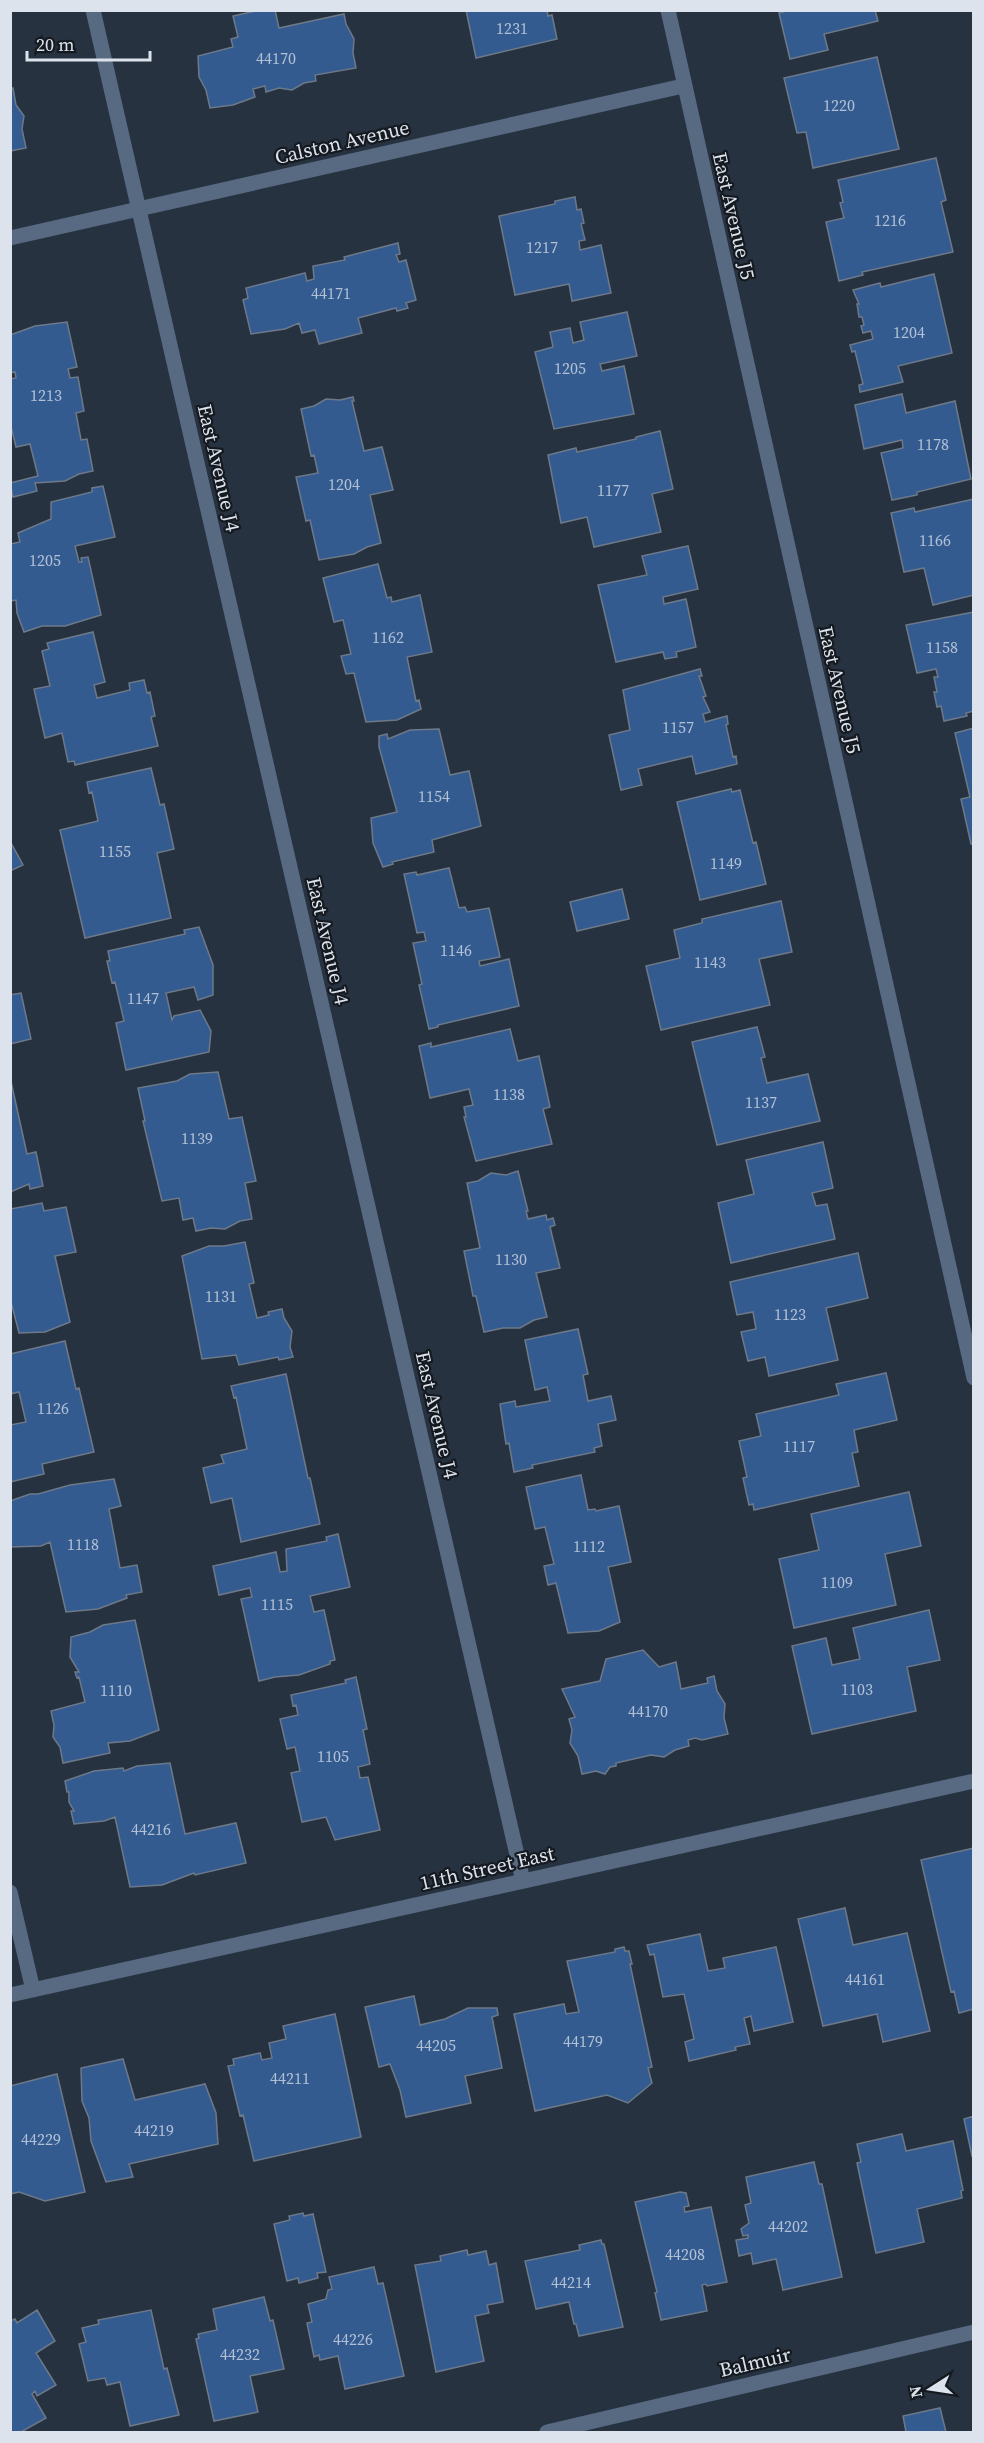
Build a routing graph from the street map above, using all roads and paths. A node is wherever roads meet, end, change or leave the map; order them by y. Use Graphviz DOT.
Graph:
graph roads {
  1 [pos="93,10"];
  2 [pos="668,10"];
  3 [pos="683,86"];
  4 [pos="138,210"];
  5 [pos="10,238"];
  6 [pos="974,1378"];
  7 [pos="974,1781"];
  8 [pos="523,1881"];
  9 [pos="10,1892"];
  10 [pos="33,1990"];
  11 [pos="10,1995"];
  12 [pos="974,2332"];
  13 [pos="547,2433"];
  1 -- 4 [label="street, East Avenue J4"];
  2 -- 3 [label="street, East Avenue J5"];
  3 -- 4 [label="street, Calston Avenue"];
  3 -- 6 [label="street, East Avenue J5"];
  4 -- 5 [label="street, Calston Avenue"];
  4 -- 8 [label="street, East Avenue J4"];
  7 -- 8 [label="street, 11th Street East"];
  8 -- 10 [label="street, 11th Street East"];
  9 -- 10 [label="street"];
  10 -- 11 [label="street, 11th Street East"];
  12 -- 13 [label="street, Balmuir"];
}
